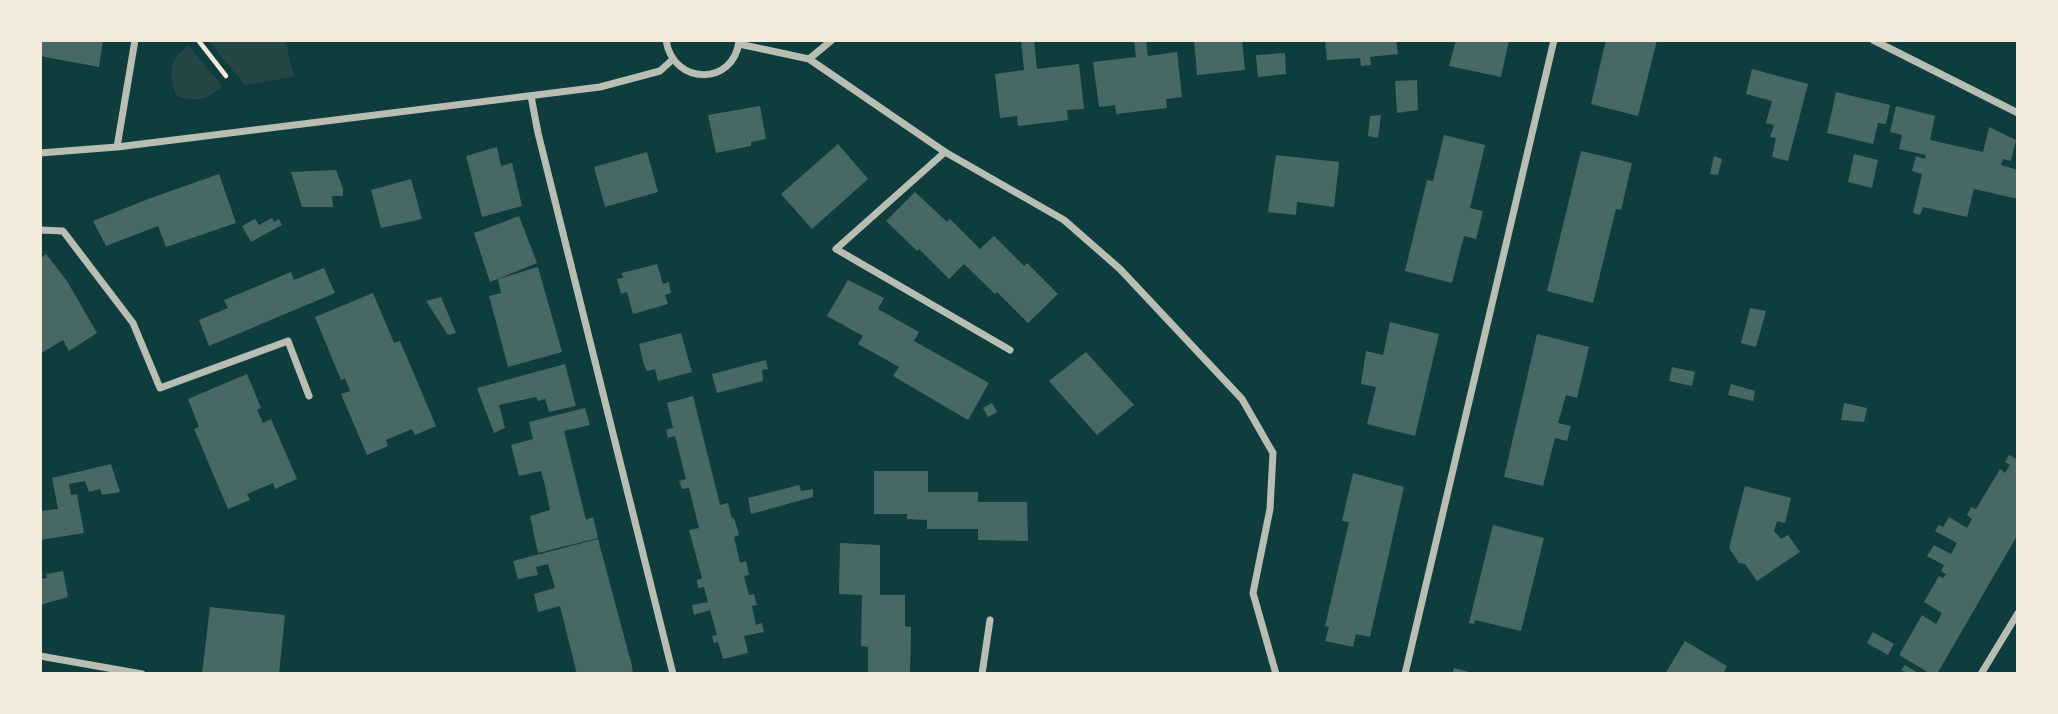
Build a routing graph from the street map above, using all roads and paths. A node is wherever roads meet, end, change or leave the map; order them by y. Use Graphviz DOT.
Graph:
graph roads {
  1 [pos="135,40"];
  2 [pos="198,40"];
  3 [pos="666,40"];
  4 [pos="832,40"];
  5 [pos="1554,40"];
  6 [pos="1873,40"];
  7 [pos="739,42"];
  8 [pos="809,59"];
  9 [pos="673,60"];
  10 [pos="226,76"];
  11 [pos="531,96"];
  12 [pos="2018,113"];
  13 [pos="117,147"];
  14 [pos="945,152"];
  15 [pos="40,153"];
  16 [pos="40,230"];
  17 [pos="1010,349"];
  18 [pos="309,396"];
  19 [pos="2018,613"];
  20 [pos="989,620"];
  21 [pos="40,656"];
  22 [pos="142,674"];
  23 [pos="673,674"];
  24 [pos="982,674"];
  25 [pos="1276,674"];
  26 [pos="1405,674"];
  27 [pos="1981,674"];
  1 -- 13 [label="street"];
  2 -- 10 [label="path"];
  3 -- 9 [label="street"];
  4 -- 8 [label="street"];
  5 -- 26 [label="street"];
  6 -- 12 [label="street"];
  7 -- 8 [label="street"];
  7 -- 9 [label="street"];
  8 -- 14 [label="street"];
  9 -- 11 [label="street"];
  11 -- 13 [label="street"];
  11 -- 23 [label="street"];
  13 -- 15 [label="street"];
  14 -- 17 [label="street"];
  14 -- 25 [label="street"];
  16 -- 18 [label="street"];
  19 -- 27 [label="street"];
  20 -- 24 [label="street"];
  21 -- 22 [label="street"];
}
